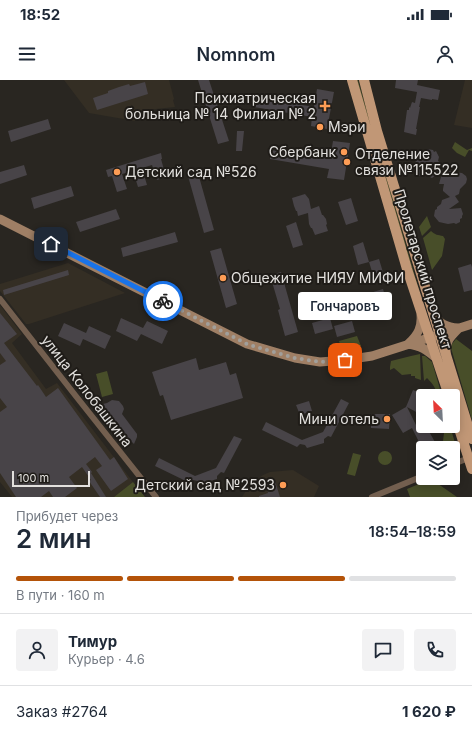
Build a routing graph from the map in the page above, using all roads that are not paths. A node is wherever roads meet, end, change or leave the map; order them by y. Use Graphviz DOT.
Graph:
graph roads {
  1 [pos="352,80"];
  2 [pos="364,80"];
  3 [pos="0,219"];
  4 [pos="0,299"];
  5 [pos="432,310"];
  6 [pos="421,313"];
  7 [pos="472,324"];
  8 [pos="459,328"];
  9 [pos="439,334"];
  10 [pos="429,337"];
  11 [pos="408,344"];
  12 [pos="441,356"];
  13 [pos="447,389"];
  14 [pos="460,431"];
  15 [pos="472,439"];
  16 [pos="469,458"];
  17 [pos="460,461"];
  18 [pos="472,469"];
  19 [pos="416,479"];
  20 [pos="156,497"];
  21 [pos="372,497"];
  1 -- 6 [label="main road, Пролетарский проспект"];
  2 -- 5 [label="main road, Пролетарский проспект"];
  3 -- 11 [label="main road"];
  4 -- 20 [label="street, улица Колобашкина"];
  5 -- 8 [label="main road"];
  5 -- 9 [label="main road, Пролетарский проспект"];
  6 -- 10 [label="main road, Пролетарский проспект"];
  6 -- 11 [label="main road"];
  7 -- 8 [label="main road"];
  8 -- 9 [label="main road"];
  8 -- 12 [label="main road"];
  9 -- 10 [label="main road"];
  9 -- 12 [label="main road, Пролетарский проспект"];
  10 -- 11 [label="main road"];
  10 -- 12 [label="main road, Пролетарский проспект"];
  11 -- 12 [label="main road"];
  12 -- 13 [label="main road, Пролетарский проспект"];
  12 -- 15 [label="main road, Пролетарский проспект"];
  14 -- 16 [label="main road"];
  16 -- 17 [label="street"];
  16 -- 18 [label="main road"];
  19 -- 21 [label="street"];
}
